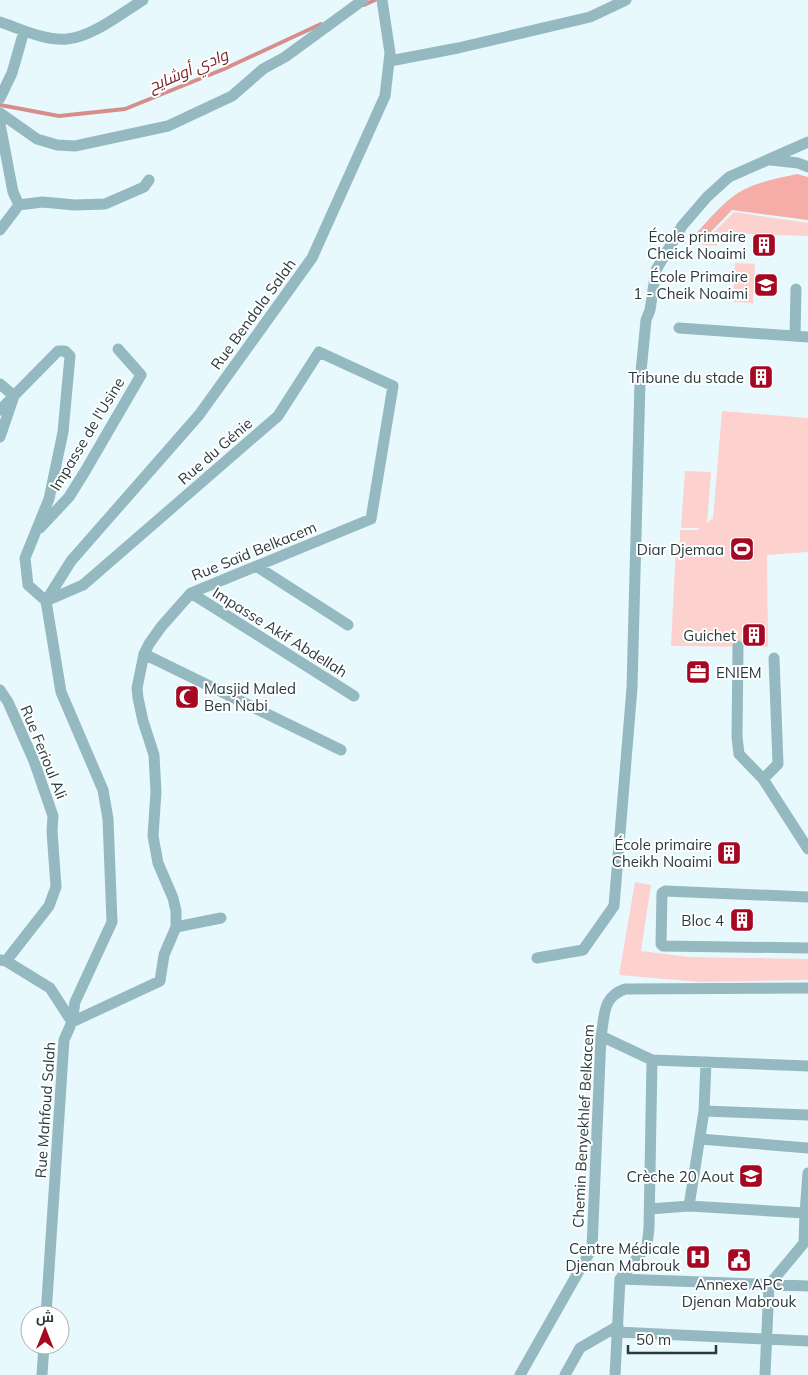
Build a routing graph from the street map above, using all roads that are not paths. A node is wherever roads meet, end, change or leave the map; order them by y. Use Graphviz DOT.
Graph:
graph roads {
  1 [pos="143,0"];
  2 [pos="363,0"];
  3 [pos="382,0"];
  4 [pos="626,0"];
  5 [pos="0,22"];
  6 [pos="24,31"];
  7 [pos="390,60"];
  8 [pos="4,82"];
  9 [pos="0,98"];
  10 [pos="0,113"];
  11 [pos="0,124"];
  12 [pos="808,142"];
  13 [pos="769,160"];
  14 [pos="808,167"];
  15 [pos="149,180"];
  16 [pos="19,205"];
  17 [pos="0,230"];
  18 [pos="796,289"];
  19 [pos="680,328"];
  20 [pos="795,336"];
  21 [pos="808,337"];
  22 [pos="118,349"];
  23 [pos="0,384"];
  24 [pos="393,386"];
  25 [pos="14,396"];
  26 [pos="0,410"];
  27 [pos="0,437"];
  28 [pos="34,534"];
  29 [pos="256,566"];
  30 [pos="191,593"];
  31 [pos="46,601"];
  32 [pos="348,625"];
  33 [pos="738,646"];
  34 [pos="144,654"];
  35 [pos="774,658"];
  36 [pos="0,690"];
  37 [pos="354,696"];
  38 [pos="341,750"];
  39 [pos="763,780"];
  40 [pos="808,849"];
  41 [pos="808,897"];
  42 [pos="221,918"];
  43 [pos="176,927"];
  44 [pos="808,948"];
  45 [pos="538,958"];
  46 [pos="3,960"];
  47 [pos="808,988"];
  48 [pos="72,1022"];
  49 [pos="601,1036"];
  50 [pos="652,1060"];
  51 [pos="706,1062"];
  52 [pos="808,1066"];
  53 [pos="704,1110"];
  54 [pos="808,1115"];
  55 [pos="700,1139"];
  56 [pos="808,1148"];
  57 [pos="808,1173"];
  58 [pos="689,1206"];
  59 [pos="650,1209"];
  60 [pos="805,1213"];
  61 [pos="620,1279"];
  62 [pos="769,1285"];
  63 [pos="808,1286"];
  64 [pos="47,1305"];
  65 [pos="617,1329"];
  66 [pos="768,1339"];
  67 [pos="808,1341"];
  68 [pos="43,1355"];
  69 [pos="42,1375"];
  70 [pos="520,1375"];
  71 [pos="564,1375"];
  72 [pos="615,1375"];
  73 [pos="765,1375"];
  1 -- 6 [label="street"];
  2 -- 10 [label="street"];
  3 -- 7 [label="street, Rue Bendala Salah"];
  4 -- 7 [label="street"];
  5 -- 6 [label="street"];
  6 -- 8 [label="street"];
  7 -- 31 [label="street, Rue Bendala Salah"];
  8 -- 9 [label="street"];
  11 -- 16 [label="street"];
  12 -- 13 [label="street"];
  13 -- 14 [label="street"];
  13 -- 45 [label="street"];
  15 -- 16 [label="street"];
  16 -- 17 [label="street"];
  18 -- 20 [label="street"];
  19 -- 20 [label="street"];
  20 -- 21 [label="street"];
  22 -- 28 [label="street, Impasse de l'Usine"];
  23 -- 25 [label="street"];
  24 -- 29 [label="street, Rue Saïd Belkacem"];
  24 -- 31 [label="street, Rue du Génie"];
  25 -- 26 [label="street"];
  25 -- 27 [label="street"];
  25 -- 28 [label="street"];
  28 -- 31 [label="street"];
  29 -- 30 [label="street, Rue Saïd Belkacem"];
  29 -- 32 [label="street"];
  30 -- 34 [label="street, Rue Saïd Belkacem"];
  30 -- 37 [label="street, Impasse Akif Abdellah"];
  31 -- 48 [label="street, Rue Mahfoud Salah"];
  33 -- 39 [label="street"];
  34 -- 38 [label="street"];
  34 -- 43 [label="street, Rue Saïd Belkacem"];
  35 -- 39 [label="street"];
  36 -- 46 [label="street, Rue Ferioul Ali"];
  39 -- 40 [label="street"];
  41 -- 44 [label="street"];
  42 -- 43 [label="street"];
  43 -- 48 [label="street, Rue Saïd Belkacem"];
  46 -- 48 [label="street"];
  47 -- 49 [label="street, Chemin Benyekhlef Belkacem"];
  48 -- 64 [label="street, Rue Mahfoud Salah"];
  49 -- 50 [label="street"];
  49 -- 70 [label="street, Chemin Benyekhlef Belkacem"];
  50 -- 51 [label="street"];
  50 -- 59 [label="street"];
  51 -- 52 [label="street"];
  51 -- 53 [label="street"];
  53 -- 54 [label="street"];
  53 -- 55 [label="street"];
  55 -- 56 [label="street"];
  55 -- 58 [label="street"];
  57 -- 60 [label="street"];
  58 -- 59 [label="street"];
  58 -- 60 [label="street"];
  59 -- 61 [label="street"];
  60 -- 62 [label="street"];
  61 -- 62 [label="street"];
  61 -- 65 [label="street"];
  62 -- 63 [label="street"];
  62 -- 66 [label="street"];
  65 -- 66 [label="street"];
  65 -- 71 [label="street"];
  65 -- 72 [label="street"];
  66 -- 67 [label="street"];
  66 -- 73 [label="street"];
  68 -- 69 [label="street"];
}
